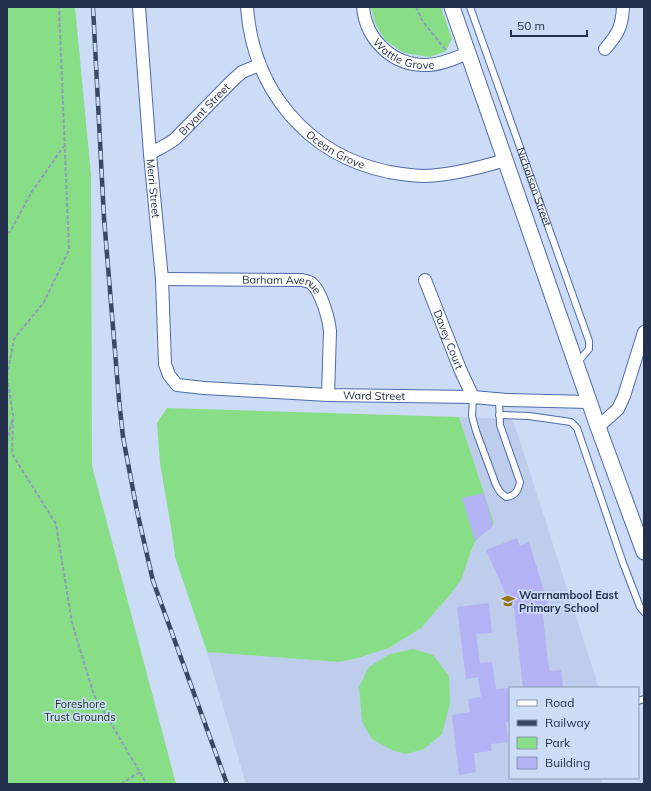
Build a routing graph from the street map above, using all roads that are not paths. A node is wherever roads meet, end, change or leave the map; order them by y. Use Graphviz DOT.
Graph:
graph roads {
  1 [pos="139,7"];
  2 [pos="247,7"];
  3 [pos="363,7"];
  4 [pos="452,7"];
  5 [pos="470,7"];
  6 [pos="623,7"];
  7 [pos="605,49"];
  8 [pos="468,53"];
  9 [pos="259,65"];
  10 [pos="150,154"];
  11 [pos="505,160"];
  12 [pos="162,279"];
  13 [pos="426,280"];
  14 [pos="644,332"];
  15 [pos="576,364"];
  16 [pos="167,370"];
  17 [pos="328,395"];
  18 [pos="473,397"];
  19 [pos="499,399"];
  20 [pos="589,402"];
  21 [pos="499,415"];
  22 [pos="598,427"];
  23 [pos="644,552"];
  24 [pos="644,612"];
  1 -- 10 [label="street, Merri Street"];
  2 -- 9 [label="street, Ocean Grove"];
  3 -- 8 [label="street, Wattle Grove"];
  4 -- 8 [label="street, Nicholson Street"];
  5 -- 15 [label="lane, Nicholson Street"];
  6 -- 7 [label="street"];
  8 -- 11 [label="street, Nicholson Street"];
  9 -- 10 [label="street, Bryant Street"];
  9 -- 11 [label="street, Ocean Grove"];
  10 -- 12 [label="street, Merri Street"];
  11 -- 15 [label="street, Nicholson Street"];
  12 -- 16 [label="street, Merri Street"];
  12 -- 17 [label="street, Barham Avenue"];
  13 -- 18 [label="street, Davey Court"];
  14 -- 22 [label="street"];
  15 -- 20 [label="street, Nicholson Street"];
  16 -- 17 [label="street, Ward Street"];
  17 -- 18 [label="street, Ward Street"];
  18 -- 19 [label="street, Ward Street"];
  18 -- 21 [label="lane"];
  19 -- 20 [label="street, Ward Street"];
  19 -- 21 [label="lane"];
  20 -- 22 [label="street, Nicholson Street"];
  21 -- 24 [label="lane"];
  22 -- 23 [label="street, Nicholson Street"];
}
